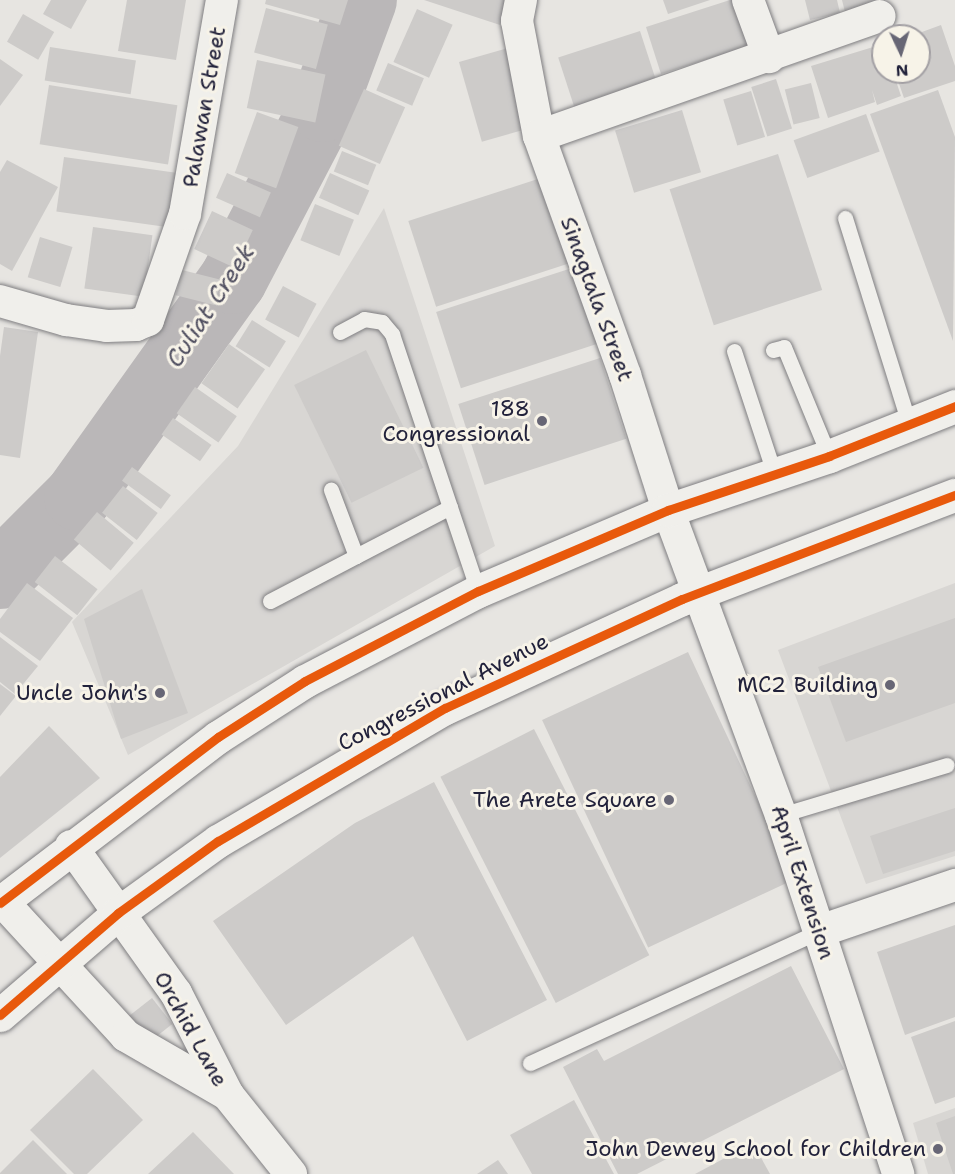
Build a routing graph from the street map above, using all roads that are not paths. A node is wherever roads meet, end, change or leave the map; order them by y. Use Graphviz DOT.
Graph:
graph roads {
  1 [pos="222,0"];
  2 [pos="521,0"];
  3 [pos="748,0"];
  4 [pos="880,16"];
  5 [pos="769,57"];
  6 [pos="539,136"];
  7 [pos="844,218"];
  8 [pos="0,301"];
  9 [pos="340,332"];
  10 [pos="774,350"];
  11 [pos="734,351"];
  12 [pos="955,406"];
  13 [pos="909,423"];
  14 [pos="829,456"];
  15 [pos="774,473"];
  16 [pos="331,490"];
  17 [pos="955,495"];
  18 [pos="450,507"];
  19 [pos="668,510"];
  20 [pos="356,556"];
  21 [pos="478,591"];
  22 [pos="700,592"];
  23 [pos="270,601"];
  24 [pos="947,765"];
  25 [pos="781,815"];
  26 [pos="71,846"];
  27 [pos="955,885"];
  28 [pos="1,902"];
  29 [pos="118,913"];
  30 [pos="819,931"];
  31 [pos="58,961"];
  32 [pos="0,1015"];
  33 [pos="530,1063"];
  34 [pos="228,1095"];
  35 [pos="291,1174"];
  36 [pos="898,1174"];
  1 -- 8 [label="street, Palawan Street"];
  2 -- 6 [label="street, Sinagtala Street"];
  3 -- 5 [label="street"];
  4 -- 5 [label="street"];
  5 -- 6 [label="street"];
  6 -- 19 [label="street, Sinagtala Street"];
  7 -- 13 [label="lane"];
  9 -- 18 [label="lane"];
  10 -- 14 [label="lane"];
  11 -- 15 [label="lane"];
  12 -- 13 [label="main road"];
  13 -- 14 [label="main road"];
  14 -- 15 [label="main road"];
  15 -- 19 [label="main road"];
  16 -- 20 [label="lane"];
  17 -- 22 [label="main road, Congressional Avenue"];
  18 -- 20 [label="lane"];
  18 -- 21 [label="lane"];
  19 -- 21 [label="main road"];
  19 -- 22 [label="street, Sinagtala Street"];
  20 -- 23 [label="lane"];
  21 -- 26 [label="main road"];
  22 -- 25 [label="street, April Extension"];
  22 -- 29 [label="main road, Congressional Avenue"];
  24 -- 25 [label="lane"];
  25 -- 30 [label="street, April Extension"];
  26 -- 28 [label="main road"];
  26 -- 29 [label="street, Orchid Lane"];
  27 -- 30 [label="street"];
  28 -- 31 [label="street, Orchid Lane"];
  29 -- 31 [label="main road, Congressional Avenue"];
  29 -- 34 [label="street, Orchid Lane"];
  30 -- 33 [label="lane"];
  30 -- 36 [label="street, April Extension"];
  31 -- 32 [label="main road, Congressional Avenue"];
  31 -- 34 [label="street, Orchid Lane"];
  34 -- 35 [label="street, Orchid Lane"];
}
